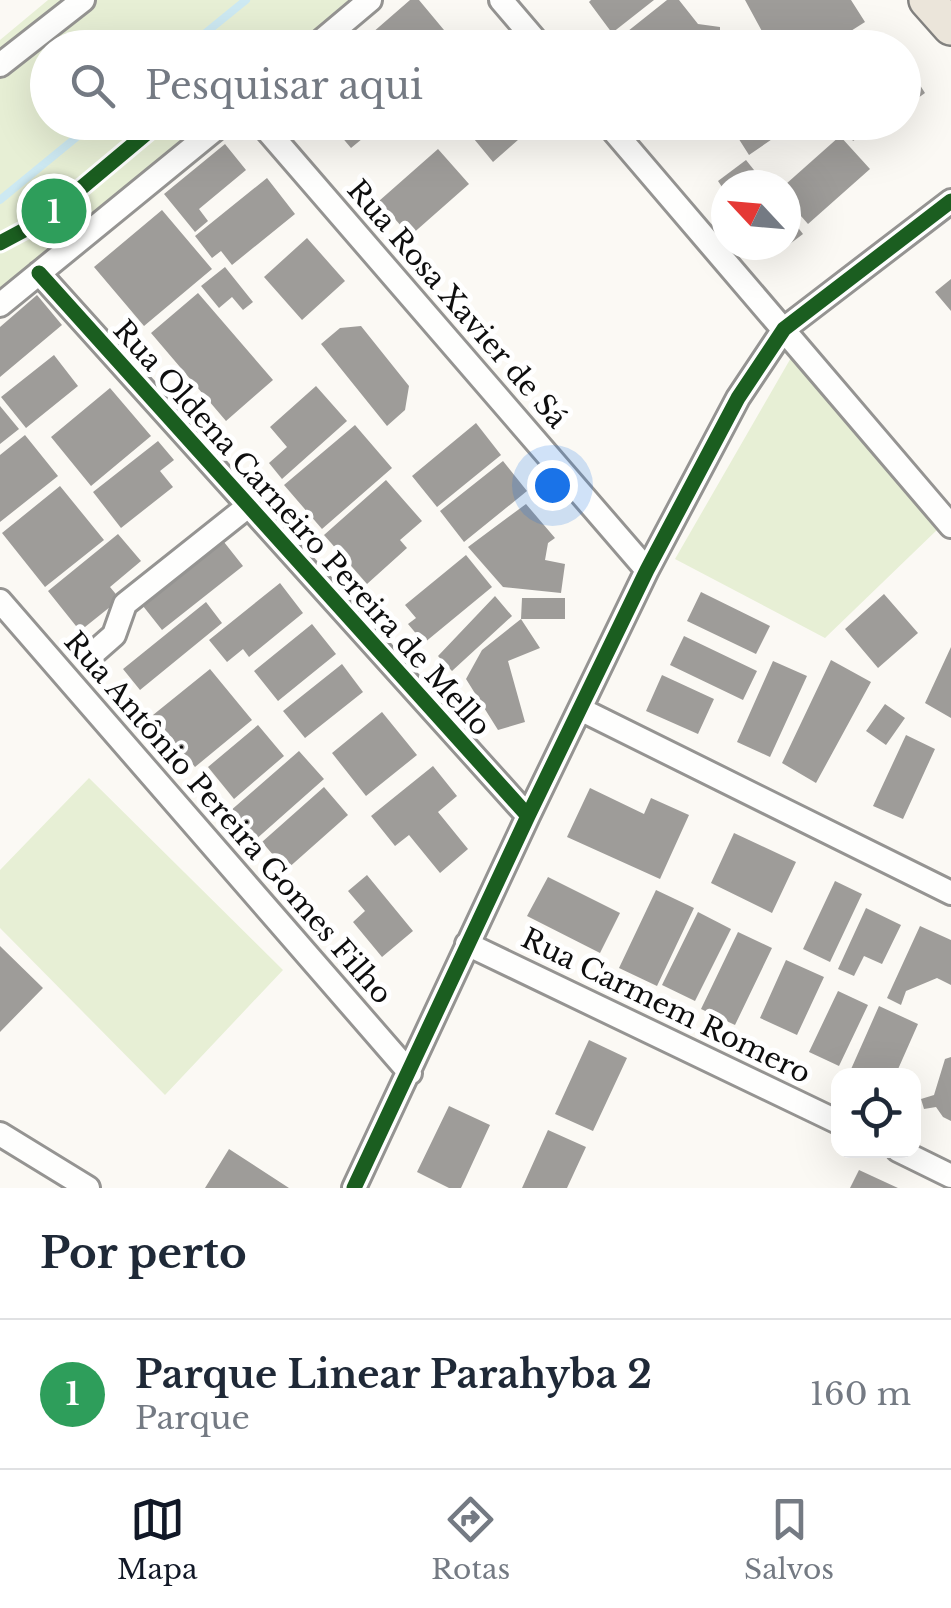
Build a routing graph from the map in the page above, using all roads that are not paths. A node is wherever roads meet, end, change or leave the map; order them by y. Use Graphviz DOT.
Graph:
graph roads {
  1 [pos="83,0"];
  2 [pos="370,0"];
  3 [pos="501,0"];
  4 [pos="927,0"];
  5 [pos="951,27"];
  6 [pos="45,30"];
  7 [pos="335,30"];
  8 [pos="527,30"];
  9 [pos="30,42"];
  10 [pos="0,65"];
  11 [pos="202,140"];
  12 [pos="276,140"];
  13 [pos="621,140"];
  14 [pos="951,201"];
  15 [pos="39,273"];
  16 [pos="0,305"];
  17 [pos="784,329"];
  18 [pos="247,507"];
  19 [pos="951,526"];
  20 [pos="647,570"];
  21 [pos="0,602"];
  22 [pos="89,657"];
  23 [pos="580,709"];
  24 [pos="528,816"];
  25 [pos="951,892"];
  26 [pos="467,944"];
  27 [pos="410,1073"];
  28 [pos="831,1119"];
  29 [pos="0,1134"];
  30 [pos="914,1158"];
  31 [pos="951,1176"];
  32 [pos="362,1185"];
  33 [pos="88,1188"];
  1 -- 6 [label="street"];
  2 -- 7 [label="street"];
  3 -- 8 [label="street"];
  4 -- 5 [label="main road"];
  9 -- 10 [label="street"];
  11 -- 15 [label="street"];
  12 -- 20 [label="street, Rua Rosa Xavier de Sá"];
  13 -- 17 [label="street"];
  14 -- 17 [label="street"];
  15 -- 16 [label="street"];
  15 -- 18 [label="street, Rua Oldena Carneiro Pereira de Mello"];
  17 -- 19 [label="street"];
  17 -- 20 [label="street"];
  18 -- 22 [label="street"];
  18 -- 24 [label="street, Rua Oldena Carneiro Pereira de Mello"];
  20 -- 23 [label="street"];
  21 -- 27 [label="street, Rua Antônio Pereira Gomes Filho"];
  23 -- 24 [label="street"];
  23 -- 25 [label="street"];
  24 -- 26 [label="street"];
  26 -- 27 [label="street"];
  26 -- 28 [label="street, Rua Carmem Romero"];
  27 -- 32 [label="street"];
  29 -- 33 [label="street"];
  30 -- 31 [label="street"];
}
